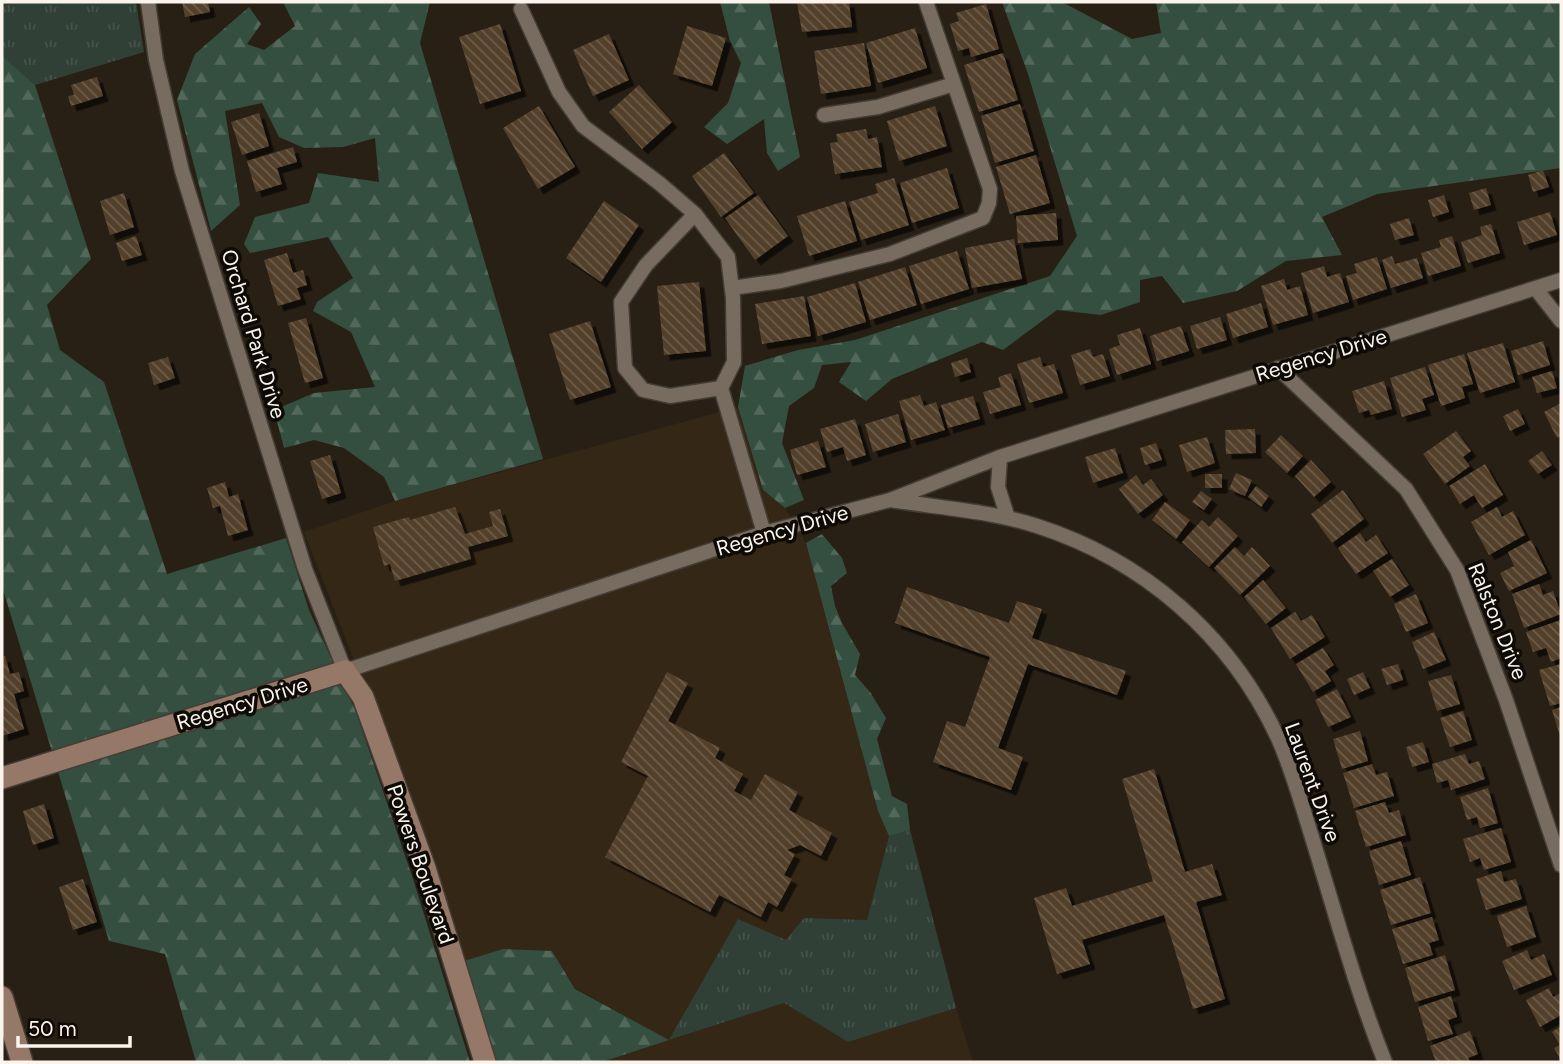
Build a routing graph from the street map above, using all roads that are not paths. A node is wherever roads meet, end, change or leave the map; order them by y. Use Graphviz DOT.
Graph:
graph roads {
  1 [pos="148,2"];
  2 [pos="926,2"];
  3 [pos="521,9"];
  4 [pos="954,84"];
  5 [pos="824,115"];
  6 [pos="695,214"];
  7 [pos="1561,280"];
  8 [pos="732,288"];
  9 [pos="1536,289"];
  10 [pos="1561,321"];
  11 [pos="1278,368"];
  12 [pos="721,388"];
  13 [pos="1000,457"];
  14 [pos="890,500"];
  15 [pos="1008,518"];
  16 [pos="764,533"];
  17 [pos="345,671"];
  18 [pos="2,778"];
  19 [pos="1561,865"];
  20 [pos="2,997"];
  21 [pos="22,1062"];
  22 [pos="485,1062"];
  23 [pos="1385,1062"];
  1 -- 17 [label="street, Orchard Park Drive"];
  2 -- 4 [label="street"];
  3 -- 6 [label="street"];
  4 -- 5 [label="street"];
  4 -- 8 [label="street"];
  6 -- 8 [label="street"];
  6 -- 12 [label="street"];
  7 -- 9 [label="street, Regency Drive"];
  8 -- 12 [label="street"];
  9 -- 10 [label="street"];
  9 -- 11 [label="street, Regency Drive"];
  11 -- 13 [label="street, Regency Drive"];
  11 -- 19 [label="street, Ralston Drive"];
  12 -- 16 [label="street"];
  13 -- 14 [label="street, Regency Drive"];
  13 -- 15 [label="street"];
  14 -- 15 [label="street, Laurent Drive"];
  14 -- 16 [label="street, Regency Drive"];
  15 -- 23 [label="street, Laurent Drive"];
  16 -- 17 [label="street, Regency Drive"];
  17 -- 18 [label="street, Regency Drive"];
  17 -- 22 [label="street, Powers Boulevard"];
  20 -- 21 [label="street"];
}
